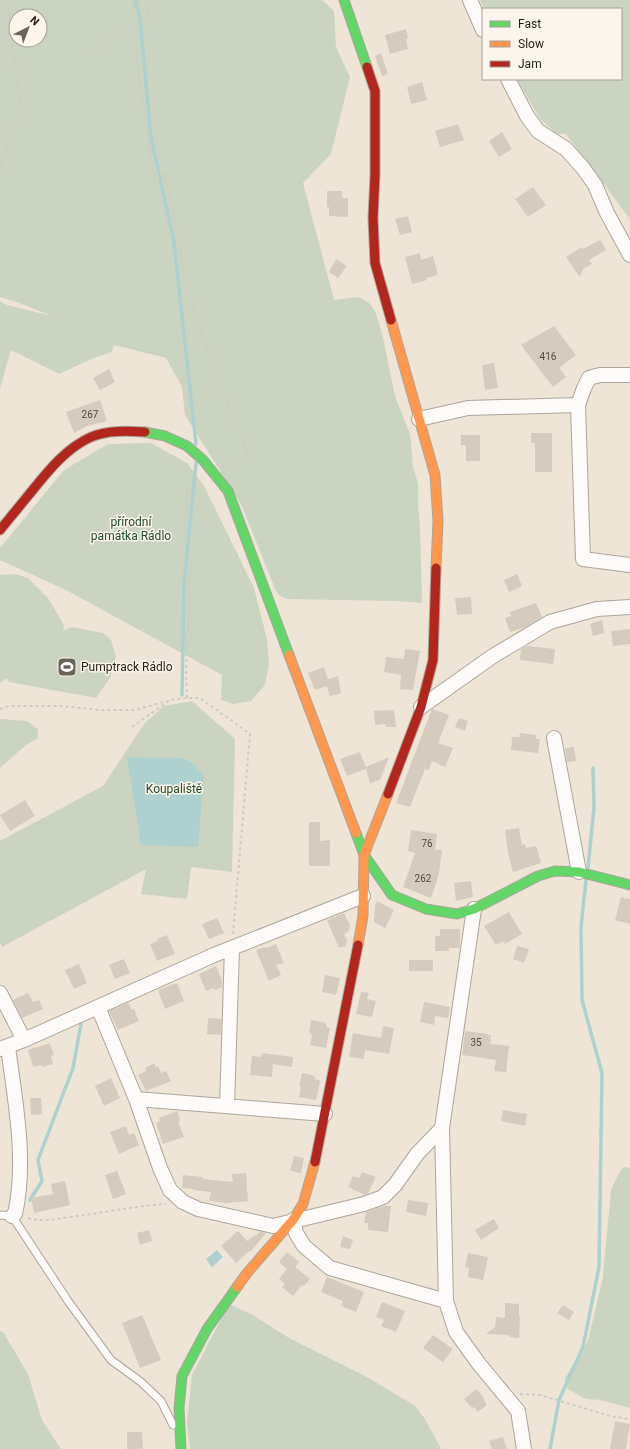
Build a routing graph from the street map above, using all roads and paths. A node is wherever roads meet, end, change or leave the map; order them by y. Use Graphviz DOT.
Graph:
graph roads {
  1 [pos="10,0"];
  2 [pos="146,0"];
  3 [pos="344,0"];
  4 [pos="470,0"];
  5 [pos="132,25"];
  6 [pos="482,28"];
  7 [pos="95,51"];
  8 [pos="509,80"];
  9 [pos="0,169"];
  10 [pos="630,255"];
  11 [pos="630,375"];
  12 [pos="578,405"];
  13 [pos="419,419"];
  14 [pos="214,474"];
  15 [pos="0,530"];
  16 [pos="630,566"];
  17 [pos="630,607"];
  18 [pos="186,698"];
  19 [pos="170,700"];
  20 [pos="421,707"];
  21 [pos="0,708"];
  22 [pos="132,727"];
  23 [pos="554,738"];
  24 [pos="364,856"];
  25 [pos="578,872"];
  26 [pos="630,885"];
  27 [pos="363,896"];
  28 [pos="474,909"];
  29 [pos="232,948"];
  30 [pos="0,993"];
  31 [pos="98,1007"];
  32 [pos="24,1040"];
  33 [pos="4,1048"];
  34 [pos="136,1099"];
  35 [pos="227,1106"];
  36 [pos="325,1114"];
  37 [pos="442,1128"];
  38 [pos="183,1202"];
  39 [pos="9,1215"];
  40 [pos="293,1220"];
  41 [pos="446,1300"];
  42 [pos="503,1393"];
  43 [pos="630,1419"];
  44 [pos="180,1437"];
  45 [pos="181,1449"];
  46 [pos="524,1449"];
  1 -- 9 [label="path"];
  2 -- 5 [label="path"];
  3 -- 13 [label="street"];
  4 -- 6 [label="street"];
  5 -- 7 [label="path"];
  5 -- 14 [label="path"];
  8 -- 10 [label="street"];
  11 -- 12 [label="street"];
  12 -- 13 [label="street"];
  12 -- 16 [label="street"];
  13 -- 20 [label="street"];
  14 -- 15 [label="street"];
  14 -- 18 [label="path"];
  14 -- 24 [label="street"];
  17 -- 20 [label="street"];
  18 -- 19 [label="path"];
  18 -- 29 [label="path"];
  19 -- 21 [label="path"];
  19 -- 22 [label="path"];
  20 -- 24 [label="street"];
  23 -- 25 [label="street"];
  24 -- 27 [label="street"];
  24 -- 28 [label="street"];
  25 -- 26 [label="street"];
  25 -- 28 [label="street"];
  27 -- 29 [label="street"];
  27 -- 36 [label="street"];
  28 -- 37 [label="street"];
  29 -- 31 [label="street"];
  29 -- 35 [label="street"];
  30 -- 32 [label="street"];
  31 -- 32 [label="street"];
  31 -- 34 [label="street"];
  32 -- 33 [label="street"];
  33 -- 39 [label="street"];
  34 -- 35 [label="street"];
  34 -- 38 [label="street"];
  35 -- 36 [label="street"];
  36 -- 40 [label="street"];
  37 -- 40 [label="street"];
  37 -- 41 [label="street"];
  38 -- 39 [label="path"];
  38 -- 40 [label="street"];
  39 -- 44 [label="lane"];
  40 -- 41 [label="street"];
  40 -- 44 [label="street"];
  41 -- 42 [label="street"];
  42 -- 43 [label="path"];
  42 -- 46 [label="street"];
  44 -- 45 [label="street"];
}
